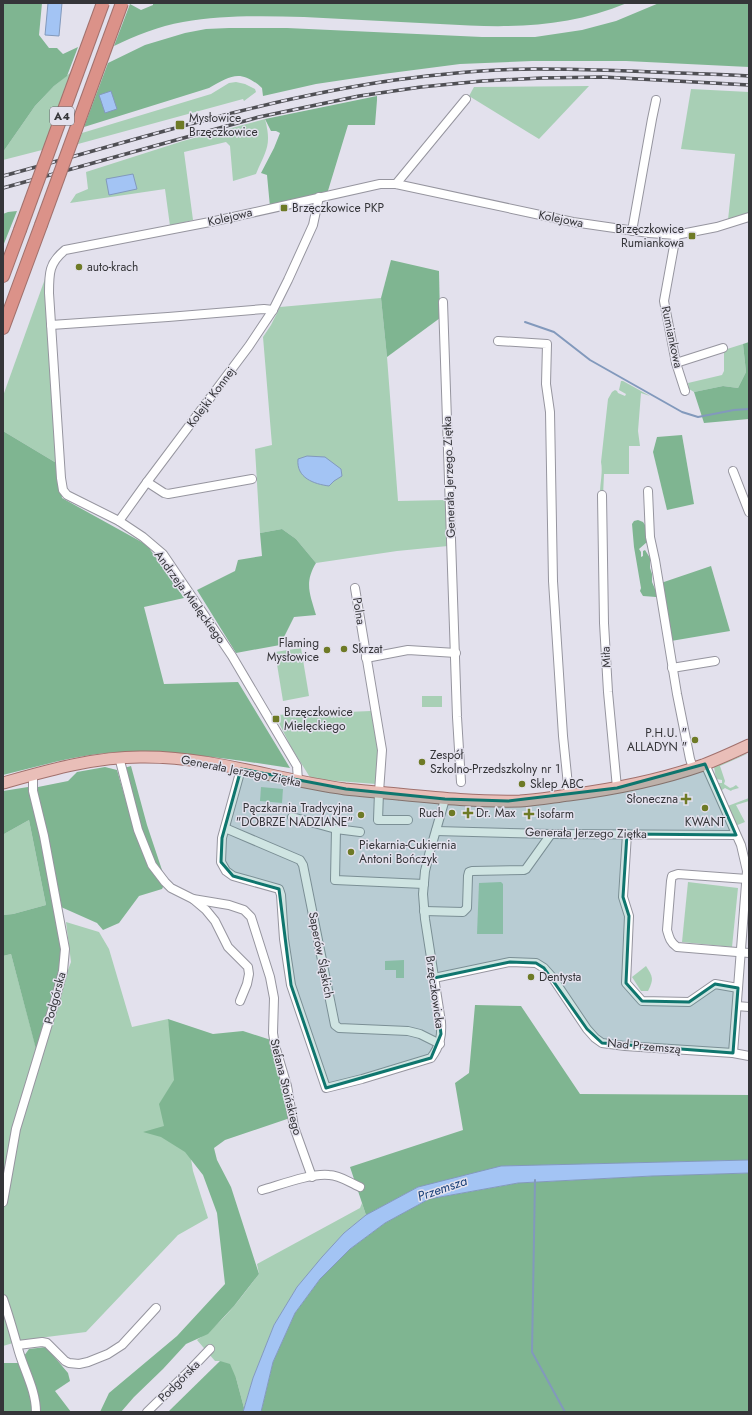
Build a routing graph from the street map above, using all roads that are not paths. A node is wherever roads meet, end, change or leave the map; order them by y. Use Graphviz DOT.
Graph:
graph roads {
  1 [pos="103,3"];
  2 [pos="122,3"];
  3 [pos="466,99"];
  4 [pos="656,100"];
  5 [pos="396,184"];
  6 [pos="319,197"];
  7 [pos="749,217"];
  8 [pos="632,231"];
  9 [pos="676,236"];
  10 [pos="65,250"];
  11 [pos="3,276"];
  12 [pos="444,302"];
  13 [pos="273,310"];
  14 [pos="52,325"];
  15 [pos="3,328"];
  16 [pos="498,341"];
  17 [pos="723,348"];
  18 [pos="676,363"];
  19 [pos="685,391"];
  20 [pos="733,471"];
  21 [pos="252,480"];
  22 [pos="147,482"];
  23 [pos="648,491"];
  24 [pos="602,495"];
  25 [pos="749,512"];
  26 [pos="119,521"];
  27 [pos="355,588"];
  28 [pos="456,653"];
  29 [pos="366,658"];
  30 [pos="715,661"];
  31 [pos="672,668"];
  32 [pos="749,745"];
  33 [pos="118,758"];
  34 [pos="705,764"];
  35 [pos="693,768"];
  36 [pos="241,769"];
  37 [pos="32,775"];
  38 [pos="298,782"];
  39 [pos="461,782"];
  40 [pos="3,783"];
  41 [pos="617,788"];
  42 [pos="379,792"];
  43 [pos="569,795"];
  44 [pos="445,799"];
  45 [pos="292,816"];
  46 [pos="408,820"];
  47 [pos="225,828"];
  48 [pos="336,829"];
  49 [pos="436,831"];
  50 [pos="360,832"];
  51 [pos="551,834"];
  52 [pos="627,834"];
  53 [pos="736,835"];
  54 [pos="747,881"];
  55 [pos="424,884"];
  56 [pos="193,899"];
  57 [pos="424,911"];
  58 [pos="745,953"];
  59 [pos="434,978"];
  60 [pos="738,988"];
  61 [pos="240,1001"];
  62 [pos="737,1006"];
  63 [pos="749,1008"];
  64 [pos="440,1044"];
  65 [pos="732,1053"];
  66 [pos="749,1056"];
  67 [pos="312,1177"];
  68 [pos="360,1187"];
  69 [pos="262,1190"];
  70 [pos="3,1202"];
  71 [pos="3,1299"];
  72 [pos="156,1308"];
  73 [pos="18,1345"];
  74 [pos="210,1349"];
  75 [pos="36,1412"];
  76 [pos="147,1412"];
  1 -- 11 [label="highway, A4, bridge"];
  2 -- 15 [label="highway, A4, bridge"];
  3 -- 5 [label="street"];
  4 -- 8 [label="street"];
  5 -- 6 [label="street, Kolejowa"];
  5 -- 8 [label="street, Kolejowa"];
  6 -- 10 [label="street, Kolejowa"];
  6 -- 13 [label="street, Kolejki Konnej"];
  7 -- 9 [label="street, Kolejowa"];
  8 -- 9 [label="street, Kolejowa"];
  9 -- 18 [label="street, Rumiankowa"];
  10 -- 14 [label="street, Andrzeja Mielęckiego"];
  12 -- 28 [label="street, Generała Jerzego Ziętka"];
  13 -- 14 [label="street"];
  13 -- 22 [label="street, Kolejki Konnej"];
  14 -- 26 [label="street, Andrzeja Mielęckiego"];
  16 -- 43 [label="street"];
  17 -- 18 [label="street"];
  18 -- 19 [label="street, Rumiankowa"];
  20 -- 25 [label="street"];
  21 -- 22 [label="street"];
  22 -- 26 [label="street, Kolejki Konnej"];
  23 -- 31 [label="street"];
  24 -- 41 [label="street, Miła"];
  26 -- 38 [label="street, Andrzeja Mielęckiego"];
  27 -- 29 [label="street, Polna"];
  28 -- 29 [label="street"];
  28 -- 39 [label="street, Generała Jerzego Ziętka"];
  29 -- 42 [label="street"];
  30 -- 31 [label="street"];
  31 -- 35 [label="street"];
  32 -- 34 [label="main road, Generała Jerzego Ziętka"];
  33 -- 36 [label="main road, Generała Jerzego Ziętka"];
  33 -- 37 [label="main road, Generała Jerzego Ziętka"];
  33 -- 56 [label="street, Stefana Stoińskiego"];
  34 -- 35 [label="main road, Generała Jerzego Ziętka"];
  34 -- 53 [label="street"];
  35 -- 41 [label="main road, Generała Jerzego Ziętka"];
  36 -- 38 [label="main road, Generała Jerzego Ziętka"];
  36 -- 47 [label="street"];
  37 -- 40 [label="main road, Generała Jerzego Ziętka"];
  37 -- 70 [label="street, Podgórska"];
  38 -- 42 [label="main road, Generała Jerzego Ziętka"];
  41 -- 43 [label="main road, Generała Jerzego Ziętka"];
  42 -- 44 [label="main road, Generała Jerzego Ziętka"];
  42 -- 46 [label="street"];
  43 -- 44 [label="main road, Generała Jerzego Ziętka"];
  44 -- 49 [label="street, Brzęczkowicka"];
  45 -- 48 [label="street"];
  47 -- 64 [label="street, Saperów Śląskich"];
  47 -- 64 [label="street, Brzęczkowicka"];
  48 -- 50 [label="street"];
  48 -- 55 [label="street"];
  49 -- 51 [label="street, Generała Jerzego Ziętka"];
  49 -- 55 [label="street, Brzęczkowicka"];
  51 -- 52 [label="street, Generała Jerzego Ziętka"];
  51 -- 57 [label="street"];
  52 -- 53 [label="street, Generała Jerzego Ziętka"];
  52 -- 60 [label="street"];
  53 -- 54 [label="street"];
  54 -- 58 [label="street"];
  54 -- 58 [label="street"];
  55 -- 57 [label="street, Brzęczkowicka"];
  56 -- 61 [label="street, Stefana Stoińskiego"];
  56 -- 67 [label="street, Stefana Stoińskiego"];
  57 -- 59 [label="street, Brzęczkowicka"];
  58 -- 60 [label="street"];
  59 -- 64 [label="street, Brzęczkowicka"];
  59 -- 65 [label="street, Nad Przemszą"];
  60 -- 62 [label="street"];
  62 -- 63 [label="street"];
  62 -- 65 [label="street"];
  65 -- 66 [label="street, Nad Przemszą"];
  67 -- 68 [label="street"];
  67 -- 69 [label="street"];
  71 -- 73 [label="street"];
  72 -- 73 [label="street"];
  73 -- 75 [label="street"];
  74 -- 76 [label="street, Podgórska"];
}
